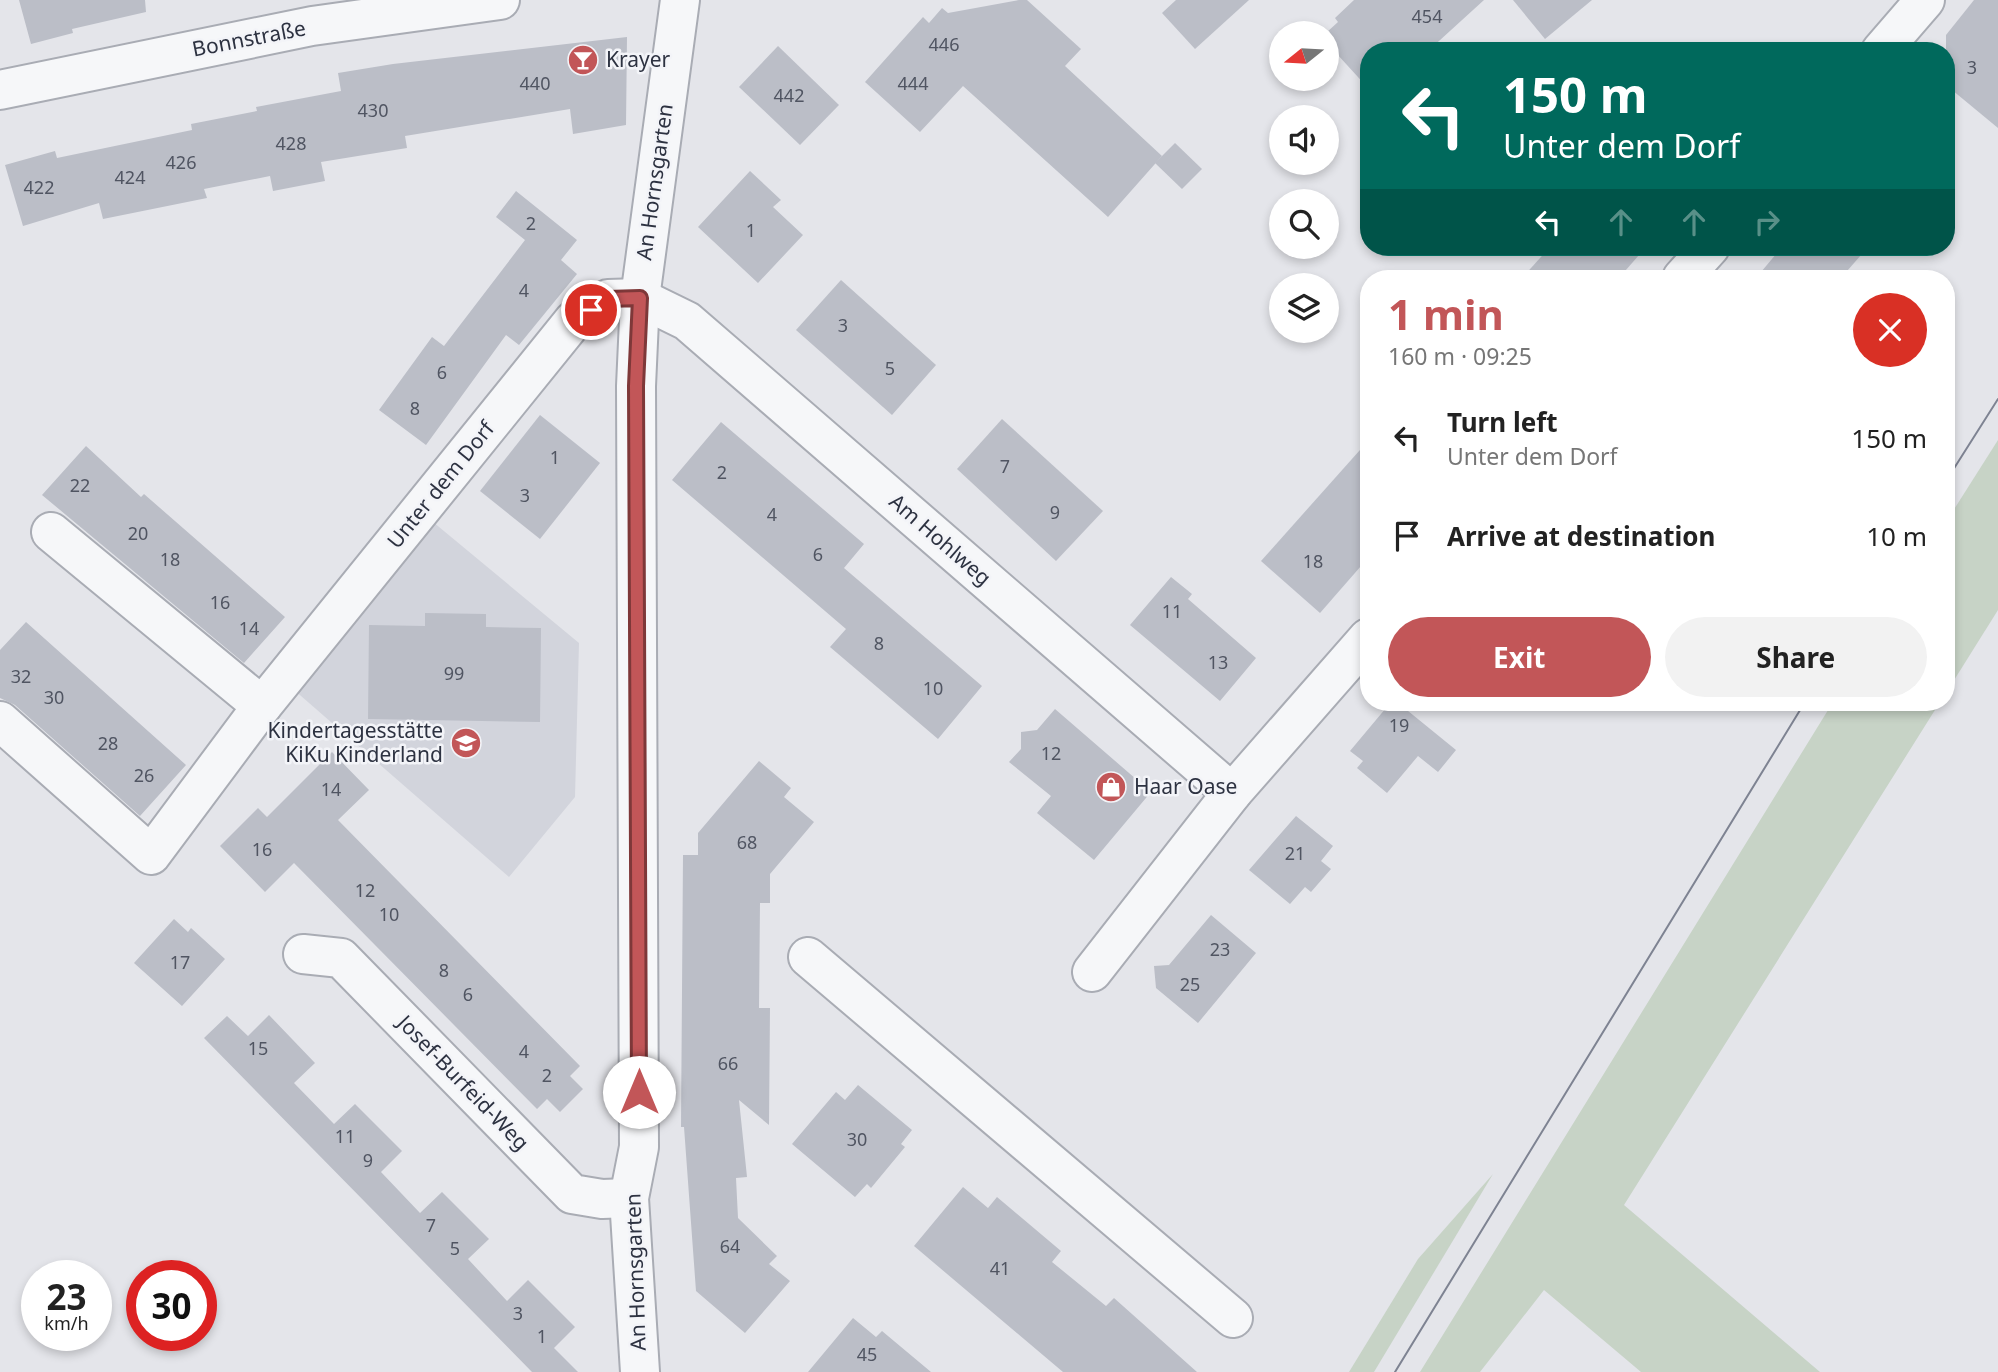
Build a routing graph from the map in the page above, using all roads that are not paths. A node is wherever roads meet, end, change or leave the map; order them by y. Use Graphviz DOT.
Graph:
graph roads {
  1 [pos="500,0"];
  2 [pos="680,0"];
  3 [pos="1925,0"];
  4 [pos="306,13"];
  5 [pos="1889,42"];
  6 [pos="0,90"];
  7 [pos="1702,256"];
  8 [pos="1689,270"];
  9 [pos="640,298"];
  10 [pos="51,532"];
  11 [pos="1360,647"];
  12 [pos="262,706"];
  13 [pos="0,721"];
  14 [pos="1233,793"];
  15 [pos="303,954"];
  16 [pos="808,957"];
  17 [pos="1092,972"];
  18 [pos="629,1198"];
  19 [pos="1233,1318"];
  20 [pos="640,1372"];
  1 -- 4 [label="street, Bonnstraße"];
  2 -- 9 [label="street, An Hornsgarten"];
  3 -- 5 [label="street"];
  4 -- 6 [label="street, Bonnstraße"];
  7 -- 8 [label="street"];
  9 -- 12 [label="street, Unter dem Dorf"];
  9 -- 14 [label="street, Am Hohlweg"];
  9 -- 18 [label="street, An Hornsgarten"];
  10 -- 12 [label="street"];
  11 -- 14 [label="street"];
  12 -- 13 [label="street, Unter dem Dorf"];
  14 -- 17 [label="street"];
  15 -- 18 [label="street, Josef-Burfeid-Weg"];
  16 -- 19 [label="street"];
  18 -- 20 [label="street, An Hornsgarten"];
}
